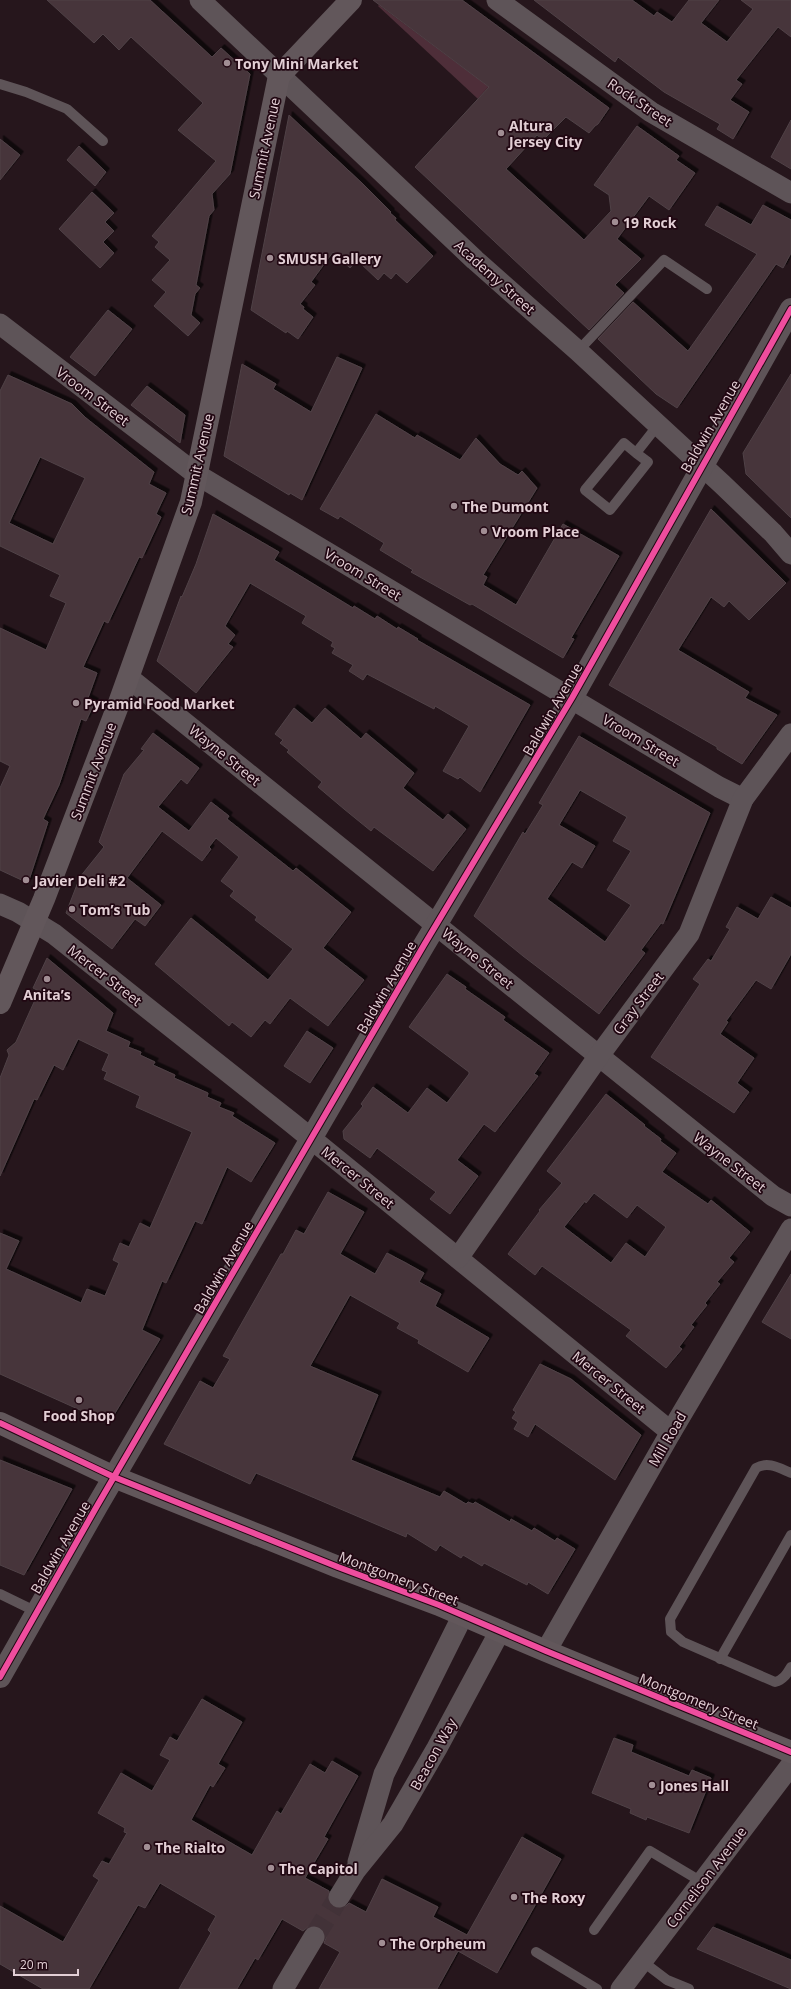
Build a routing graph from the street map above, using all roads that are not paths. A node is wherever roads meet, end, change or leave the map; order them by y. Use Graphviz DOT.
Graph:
graph roads {
  1 [pos="200,0"];
  2 [pos="351,0"];
  3 [pos="497,0"];
  4 [pos="279,76"];
  5 [pos="0,84"];
  6 [pos="103,141"];
  7 [pos="791,193"];
  8 [pos="707,289"];
  9 [pos="791,308"];
  10 [pos="0,324"];
  11 [pos="578,351"];
  12 [pos="658,425"];
  13 [pos="636,453"];
  14 [pos="702,465"];
  15 [pos="196,474"];
  16 [pos="791,554"];
  17 [pos="129,678"];
  18 [pos="572,698"];
  19 [pos="791,734"];
  20 [pos="743,799"];
  21 [pos="0,904"];
  22 [pos="35,922"];
  23 [pos="436,924"];
  24 [pos="0,1003"];
  25 [pos="598,1057"];
  26 [pos="311,1140"];
  27 [pos="791,1206"];
  28 [pos="791,1229"];
  29 [pos="458,1258"];
  30 [pos="0,1423"];
  31 [pos="671,1432"];
  32 [pos="791,1473"];
  33 [pos="114,1477"];
  34 [pos="791,1535"];
  35 [pos="0,1594"];
  36 [pos="37,1612"];
  37 [pos="463,1615"];
  38 [pos="500,1631"];
  39 [pos="546,1651"];
  40 [pos="720,1659"];
  41 [pos="791,1667"];
  42 [pos="0,1677"];
  43 [pos="791,1752"];
  44 [pos="791,1765"];
  45 [pos="355,1871"];
  46 [pos="702,1882"];
  47 [pos="339,1897"];
  48 [pos="594,1930"];
  49 [pos="314,1937"];
  50 [pos="536,1952"];
  51 [pos="642,1962"];
  52 [pos="283,1989"];
  53 [pos="597,1989"];
  54 [pos="621,1989"];
  55 [pos="689,1989"];
  1 -- 4 [label="street, Academy Street"];
  2 -- 4 [label="main road"];
  3 -- 7 [label="street, Rock Street"];
  4 -- 11 [label="street, Academy Street"];
  4 -- 15 [label="main road, Summit Avenue"];
  5 -- 6 [label="lane"];
  8 -- 11 [label="lane"];
  9 -- 14 [label="street, Baldwin Avenue"];
  10 -- 15 [label="street, Vroom Street"];
  11 -- 12 [label="street, Academy Street"];
  12 -- 13 [label="lane"];
  12 -- 14 [label="street, Academy Street"];
  13 -- 13 [label="lane"];
  14 -- 16 [label="street, Academy Street"];
  14 -- 18 [label="street, Baldwin Avenue"];
  15 -- 17 [label="main road, Summit Avenue"];
  15 -- 18 [label="street, Vroom Street"];
  17 -- 22 [label="main road, Summit Avenue"];
  17 -- 23 [label="street, Wayne Street"];
  18 -- 20 [label="street, Vroom Street"];
  18 -- 23 [label="street, Baldwin Avenue"];
  19 -- 20 [label="street, Gray Street"];
  20 -- 25 [label="street, Gray Street"];
  21 -- 22 [label="street, Mercer Street"];
  22 -- 24 [label="main road, Summit Avenue"];
  22 -- 26 [label="street, Mercer Street"];
  23 -- 25 [label="street, Wayne Street"];
  23 -- 26 [label="street, Baldwin Avenue"];
  25 -- 27 [label="street, Wayne Street"];
  25 -- 29 [label="street, Gray Street"];
  26 -- 29 [label="street, Mercer Street"];
  26 -- 33 [label="street, Baldwin Avenue"];
  28 -- 31 [label="street, Mill Road"];
  29 -- 31 [label="street, Mercer Street"];
  30 -- 33 [label="main road, Montgomery Street"];
  31 -- 39 [label="street, Mill Road"];
  32 -- 40 [label="lane"];
  33 -- 36 [label="street, Baldwin Avenue"];
  33 -- 37 [label="main road, Montgomery Street"];
  34 -- 40 [label="lane"];
  35 -- 36 [label="lane"];
  36 -- 42 [label="street, Baldwin Avenue"];
  37 -- 38 [label="main road, Montgomery Street"];
  37 -- 45 [label="street, Beacon Way"];
  38 -- 39 [label="main road, Montgomery Street"];
  38 -- 45 [label="street, Beacon Way"];
  39 -- 43 [label="main road, Montgomery Street"];
  40 -- 41 [label="lane"];
  44 -- 46 [label="street, Cornelison Avenue"];
  45 -- 47 [label="street, Beacon Way"];
  46 -- 48 [label="lane"];
  46 -- 51 [label="street, Cornelison Avenue"];
  49 -- 52 [label="street"];
  50 -- 53 [label="lane"];
  51 -- 54 [label="street, Cornelison Avenue"];
  51 -- 55 [label="lane"];
}
